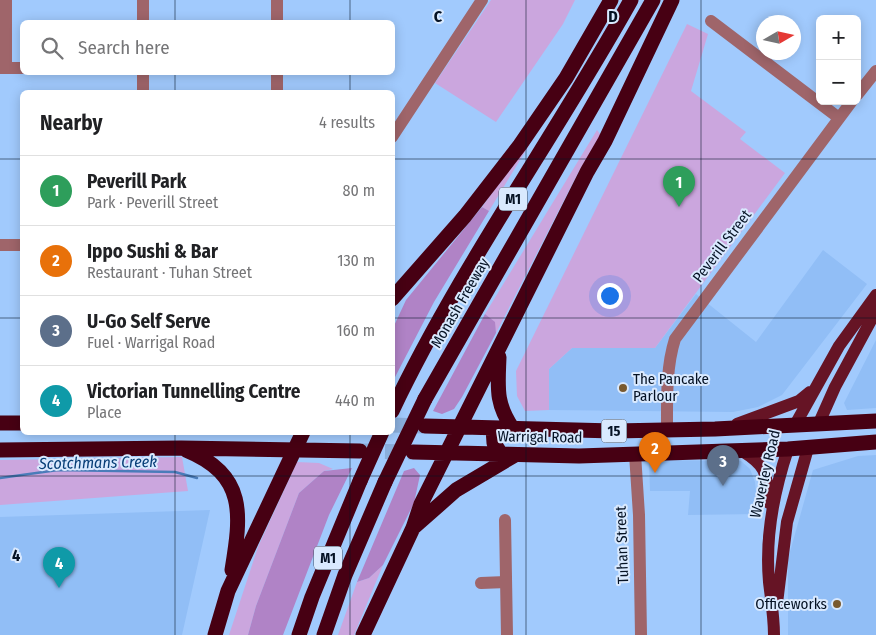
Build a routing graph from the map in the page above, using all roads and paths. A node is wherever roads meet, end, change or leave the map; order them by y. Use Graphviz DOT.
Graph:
graph roads {
  1 [pos="6,0"];
  2 [pos="144,0"];
  3 [pos="277,0"];
  4 [pos="482,0"];
  5 [pos="611,0"];
  6 [pos="631,0"];
  7 [pos="653,0"];
  8 [pos="672,0"];
  9 [pos="143,20"];
  10 [pos="277,20"];
  11 [pos="711,21"];
  12 [pos="3,68"];
  13 [pos="20,68"];
  14 [pos="876,71"];
  15 [pos="143,75"];
  16 [pos="277,75"];
  17 [pos="143,90"];
  18 [pos="277,90"];
  19 [pos="861,90"];
  20 [pos="849,105"];
  21 [pos="839,118"];
  22 [pos="395,132"];
  23 [pos="0,245"];
  24 [pos="20,245"];
  25 [pos="876,295"];
  26 [pos="395,296"];
  27 [pos="876,311"];
  28 [pos="500,348"];
  29 [pos="812,391"];
  30 [pos="395,405"];
  31 [pos="876,422"];
  32 [pos="0,423"];
  33 [pos="20,423"];
  34 [pos="819,424"];
  35 [pos="795,425"];
  36 [pos="425,426"];
  37 [pos="461,427"];
  38 [pos="493,428"];
  39 [pos="513,429"];
  40 [pos="715,429"];
  41 [pos="667,430"];
  42 [pos="302,435"];
  43 [pos="381,435"];
  44 [pos="876,442"];
  45 [pos="181,448"];
  46 [pos="808,448"];
  47 [pos="788,449"];
  48 [pos="0,450"];
  49 [pos="294,450"];
  50 [pos="360,450"];
  51 [pos="742,451"];
  52 [pos="413,452"];
  53 [pos="448,453"];
  54 [pos="501,454"];
  55 [pos="635,454"];
  56 [pos="517,455"];
  57 [pos="505,520"];
  58 [pos="770,525"];
  59 [pos="413,528"];
  60 [pos="481,582"];
  61 [pos="506,582"];
  62 [pos="228,591"];
  63 [pos="774,629"];
  64 [pos="215,635"];
  65 [pos="299,635"];
  66 [pos="324,635"];
  67 [pos="363,635"];
  68 [pos="507,635"];
  69 [pos="641,635"];
  1 -- 12 [label="street"];
  2 -- 9 [label="street"];
  3 -- 10 [label="street"];
  4 -- 22 [label="street"];
  5 -- 26 [label="highway"];
  6 -- 30 [label="highway, Monash Freeway / M1"];
  7 -- 66 [label="highway, Monash Freeway / M1, bridge"];
  8 -- 28 [label="highway"];
  11 -- 21 [label="street"];
  12 -- 13 [label="street"];
  14 -- 19 [label="street"];
  15 -- 17 [label="street"];
  16 -- 18 [label="street"];
  20 -- 21 [label="street, Peverill Street"];
  21 -- 41 [label="street, Peverill Street"];
  23 -- 24 [label="street"];
  25 -- 29 [label="main road, Waverley Road"];
  27 -- 34 [label="main road, Waverley Road"];
  28 -- 37 [label="highway"];
  28 -- 39 [label="highway"];
  29 -- 35 [label="main road, Waverley Road"];
  29 -- 40 [label="main road"];
  31 -- 34 [label="highway, Warrigal Road / 15"];
  32 -- 33 [label="highway"];
  34 -- 35 [label="highway, Warrigal Road / 15"];
  34 -- 46 [label="highway, Waverley Road"];
  35 -- 40 [label="highway, Warrigal Road / 15"];
  35 -- 47 [label="highway, Waverley Road"];
  36 -- 37 [label="highway, Warrigal Road / 15"];
  37 -- 38 [label="highway, Warrigal Road / 15"];
  37 -- 53 [label="highway"];
  38 -- 39 [label="highway, Warrigal Road / 15"];
  38 -- 54 [label="highway"];
  39 -- 41 [label="highway, Warrigal Road / 15"];
  40 -- 41 [label="highway, Warrigal Road / 15"];
  42 -- 49 [label="highway"];
  43 -- 65 [label="highway, M1, bridge"];
  44 -- 46 [label="highway, Warrigal Road / 15"];
  45 -- 48 [label="highway"];
  45 -- 49 [label="highway"];
  45 -- 62 [label="highway"];
  46 -- 47 [label="highway, Warrigal Road / 15"];
  46 -- 63 [label="main road, Waverley Road"];
  47 -- 51 [label="highway, Warrigal Road / 15"];
  47 -- 58 [label="main road, Waverley Road"];
  49 -- 50 [label="highway"];
  49 -- 62 [label="highway"];
  51 -- 55 [label="highway, Warrigal Road / 15"];
  51 -- 58 [label="main road"];
  52 -- 53 [label="highway, Warrigal Road / 15"];
  53 -- 54 [label="highway, Warrigal Road / 15"];
  53 -- 59 [label="highway"];
  54 -- 56 [label="highway, Warrigal Road / 15"];
  55 -- 56 [label="highway, Warrigal Road / 15"];
  55 -- 69 [label="street, Tuhan Street"];
  56 -- 59 [label="highway"];
  57 -- 61 [label="street"];
  58 -- 63 [label="main road, Waverley Road"];
  59 -- 67 [label="highway"];
  60 -- 61 [label="street"];
  61 -- 68 [label="street"];
  62 -- 64 [label="highway"];
}
